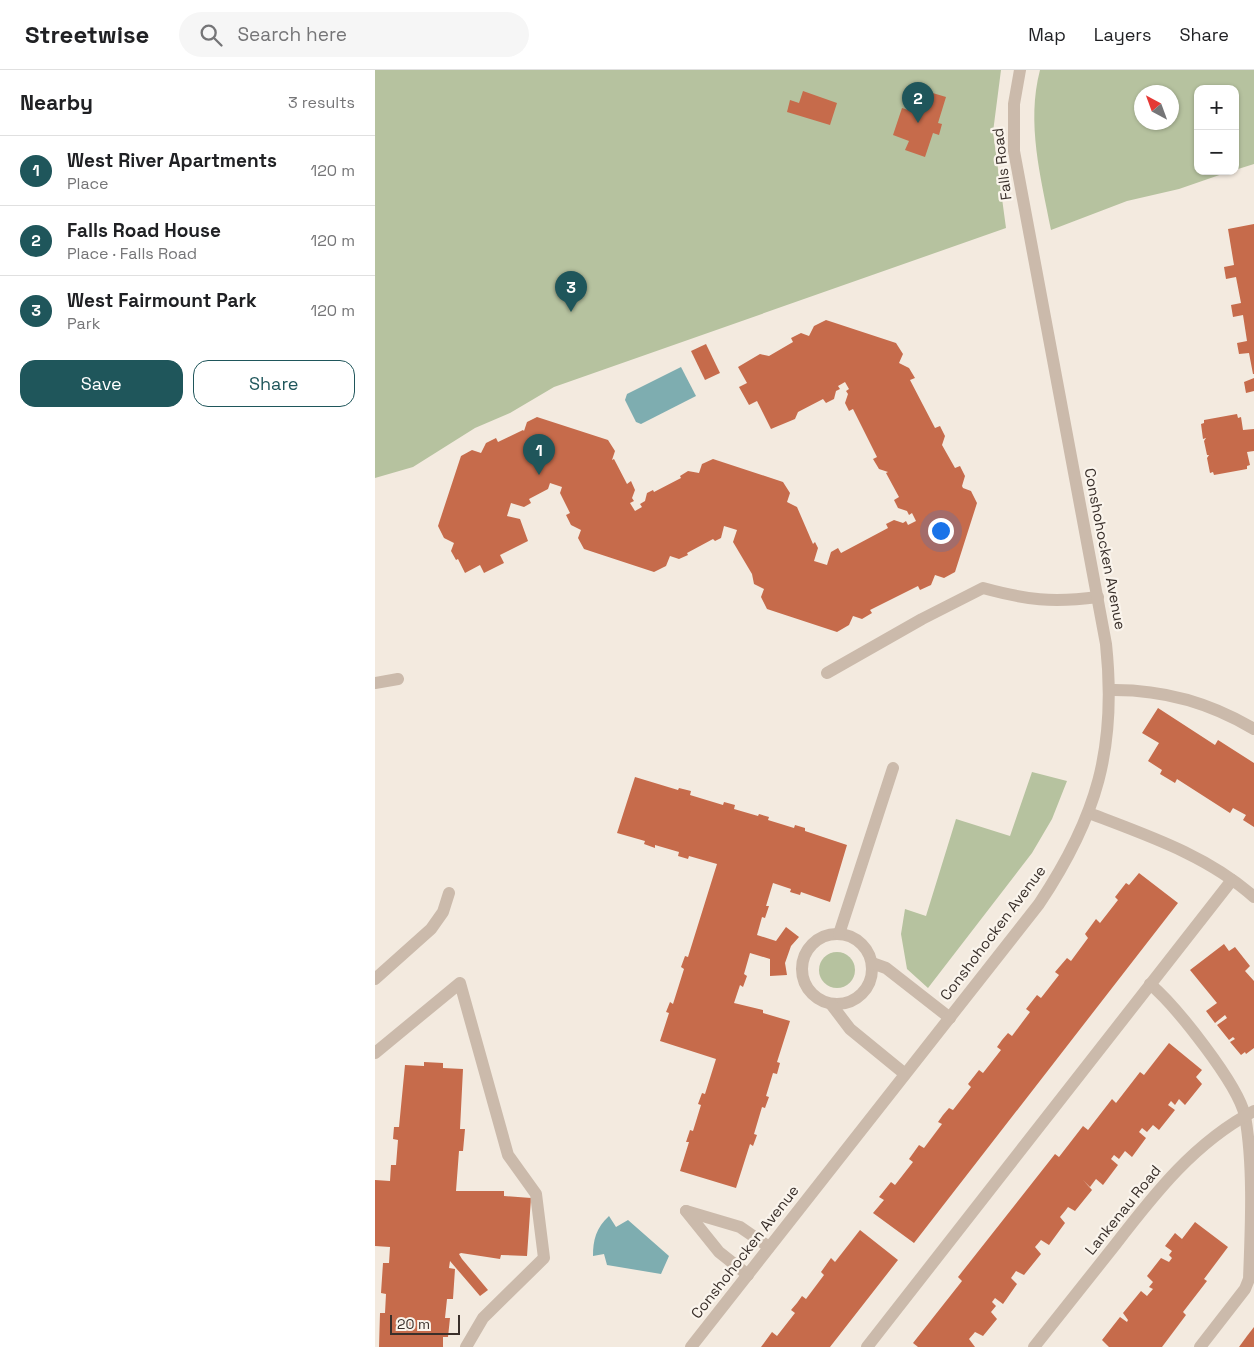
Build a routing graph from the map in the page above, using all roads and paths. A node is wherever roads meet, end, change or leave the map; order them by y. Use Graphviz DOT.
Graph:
graph roads {
  1 [pos="1020,70"];
  2 [pos="1027,225"];
  3 [pos="1098,596"];
  4 [pos="827,673"];
  5 [pos="398,678"];
  6 [pos="375,684"];
  7 [pos="1109,690"];
  8 [pos="1254,729"];
  9 [pos="893,768"];
  10 [pos="1089,813"];
  11 [pos="1232,880"];
  12 [pos="449,893"];
  13 [pos="1254,897"];
  14 [pos="839,934"];
  15 [pos="872,963"];
  16 [pos="375,979"];
  17 [pos="1150,984"];
  18 [pos="831,1004"];
  19 [pos="950,1018"];
  20 [pos="375,1053"];
  21 [pos="905,1074"];
  22 [pos="1249,1113"];
  23 [pos="769,1247"];
  24 [pos="748,1275"];
  25 [pos="466,1347"];
  26 [pos="691,1347"];
  27 [pos="867,1347"];
  28 [pos="1034,1347"];
  29 [pos="1200,1347"];
  1 -- 2 [label="street, Falls Road"];
  2 -- 3 [label="street, Conshohocken Avenue"];
  3 -- 4 [label="street"];
  3 -- 7 [label="street, Conshohocken Avenue"];
  5 -- 6 [label="street"];
  7 -- 8 [label="street"];
  7 -- 10 [label="street, Conshohocken Avenue"];
  9 -- 14 [label="street"];
  10 -- 11 [label="street"];
  10 -- 19 [label="street, Conshohocken Avenue"];
  11 -- 13 [label="street"];
  11 -- 17 [label="street"];
  12 -- 16 [label="street"];
  14 -- 15 [label="street"];
  14 -- 18 [label="street"];
  15 -- 18 [label="street"];
  15 -- 19 [label="street"];
  17 -- 22 [label="street"];
  17 -- 27 [label="street"];
  18 -- 21 [label="street"];
  19 -- 21 [label="street, Conshohocken Avenue"];
  20 -- 25 [label="street"];
  21 -- 23 [label="street, Conshohocken Avenue"];
  22 -- 28 [label="street, Lankenau Road"];
  22 -- 29 [label="street"];
  23 -- 24 [label="street, Conshohocken Avenue"];
  23 -- 24 [label="street"];
  24 -- 26 [label="street, Conshohocken Avenue"];
}
